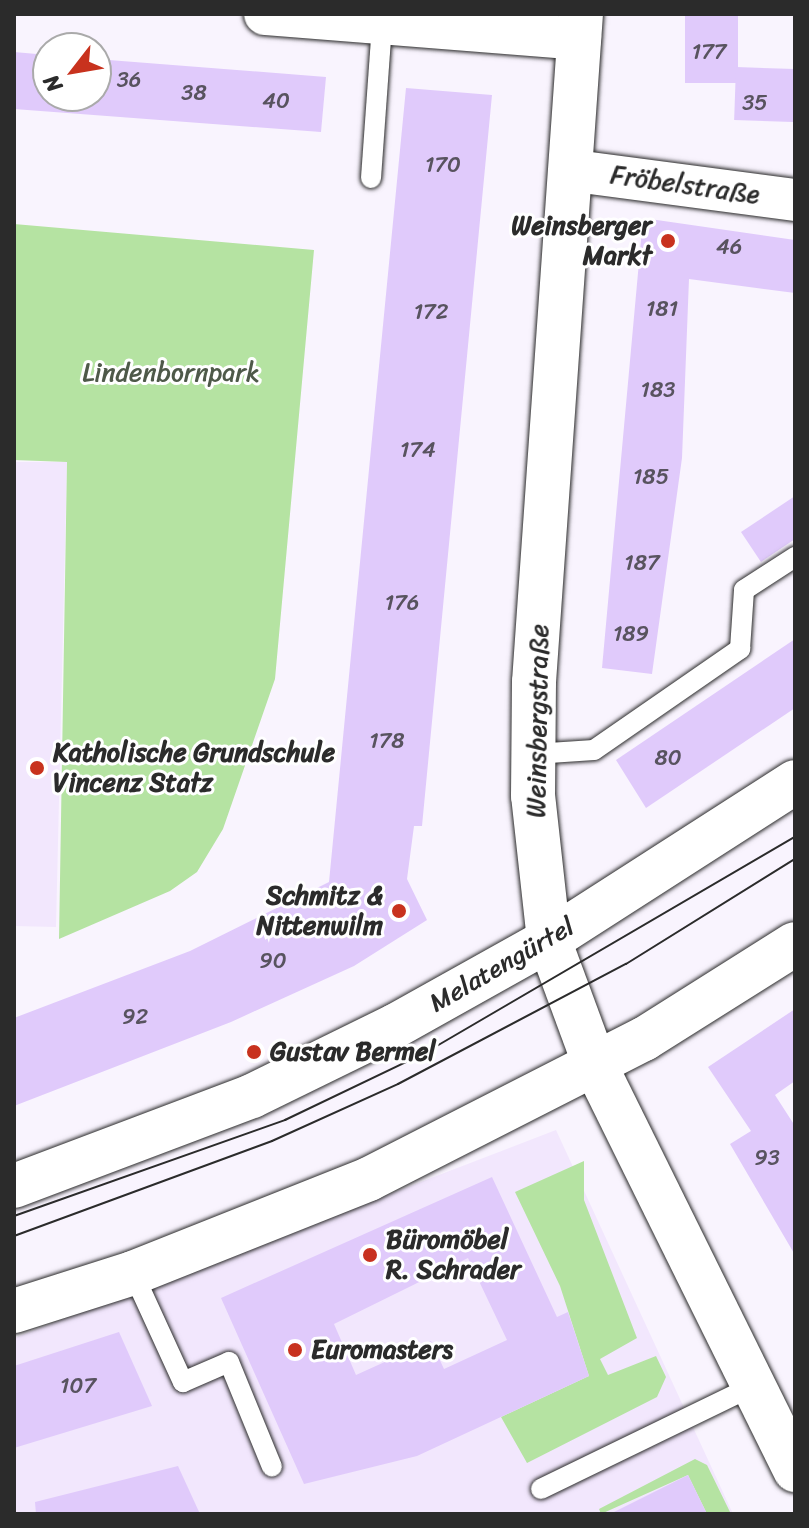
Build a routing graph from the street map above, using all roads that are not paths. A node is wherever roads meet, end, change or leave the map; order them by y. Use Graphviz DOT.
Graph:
graph roads {
  1 [pos="265,14"];
  2 [pos="382,25"];
  3 [pos="580,26"];
  4 [pos="575,171"];
  5 [pos="371,178"];
  6 [pos="795,200"];
  7 [pos="795,557"];
  8 [pos="534,754"];
  9 [pos="795,782"];
  10 [pos="549,940"];
  11 [pos="795,944"];
  12 [pos="595,1065"];
  13 [pos="14,1186"];
  14 [pos="133,1273"];
  15 [pos="14,1311"];
  16 [pos="753,1386"];
  17 [pos="272,1467"];
  18 [pos="795,1470"];
  19 [pos="541,1489"];
  1 -- 2 [label="street"];
  2 -- 3 [label="street"];
  2 -- 5 [label="lane"];
  3 -- 4 [label="main road, Weinsbergstraße"];
  4 -- 6 [label="street, Fröbelstraße"];
  4 -- 8 [label="main road, Weinsbergstraße"];
  7 -- 8 [label="lane"];
  8 -- 10 [label="main road, Weinsbergstraße"];
  9 -- 10 [label="main road, Melatengürtel"];
  10 -- 12 [label="main road, Weinsbergstraße"];
  10 -- 13 [label="main road, Melatengürtel"];
  11 -- 12 [label="main road"];
  12 -- 14 [label="main road"];
  12 -- 16 [label="main road, Weinsbergstraße"];
  14 -- 15 [label="main road"];
  14 -- 17 [label="lane"];
  16 -- 18 [label="main road, Weinsbergstraße"];
  16 -- 19 [label="lane"];
}
